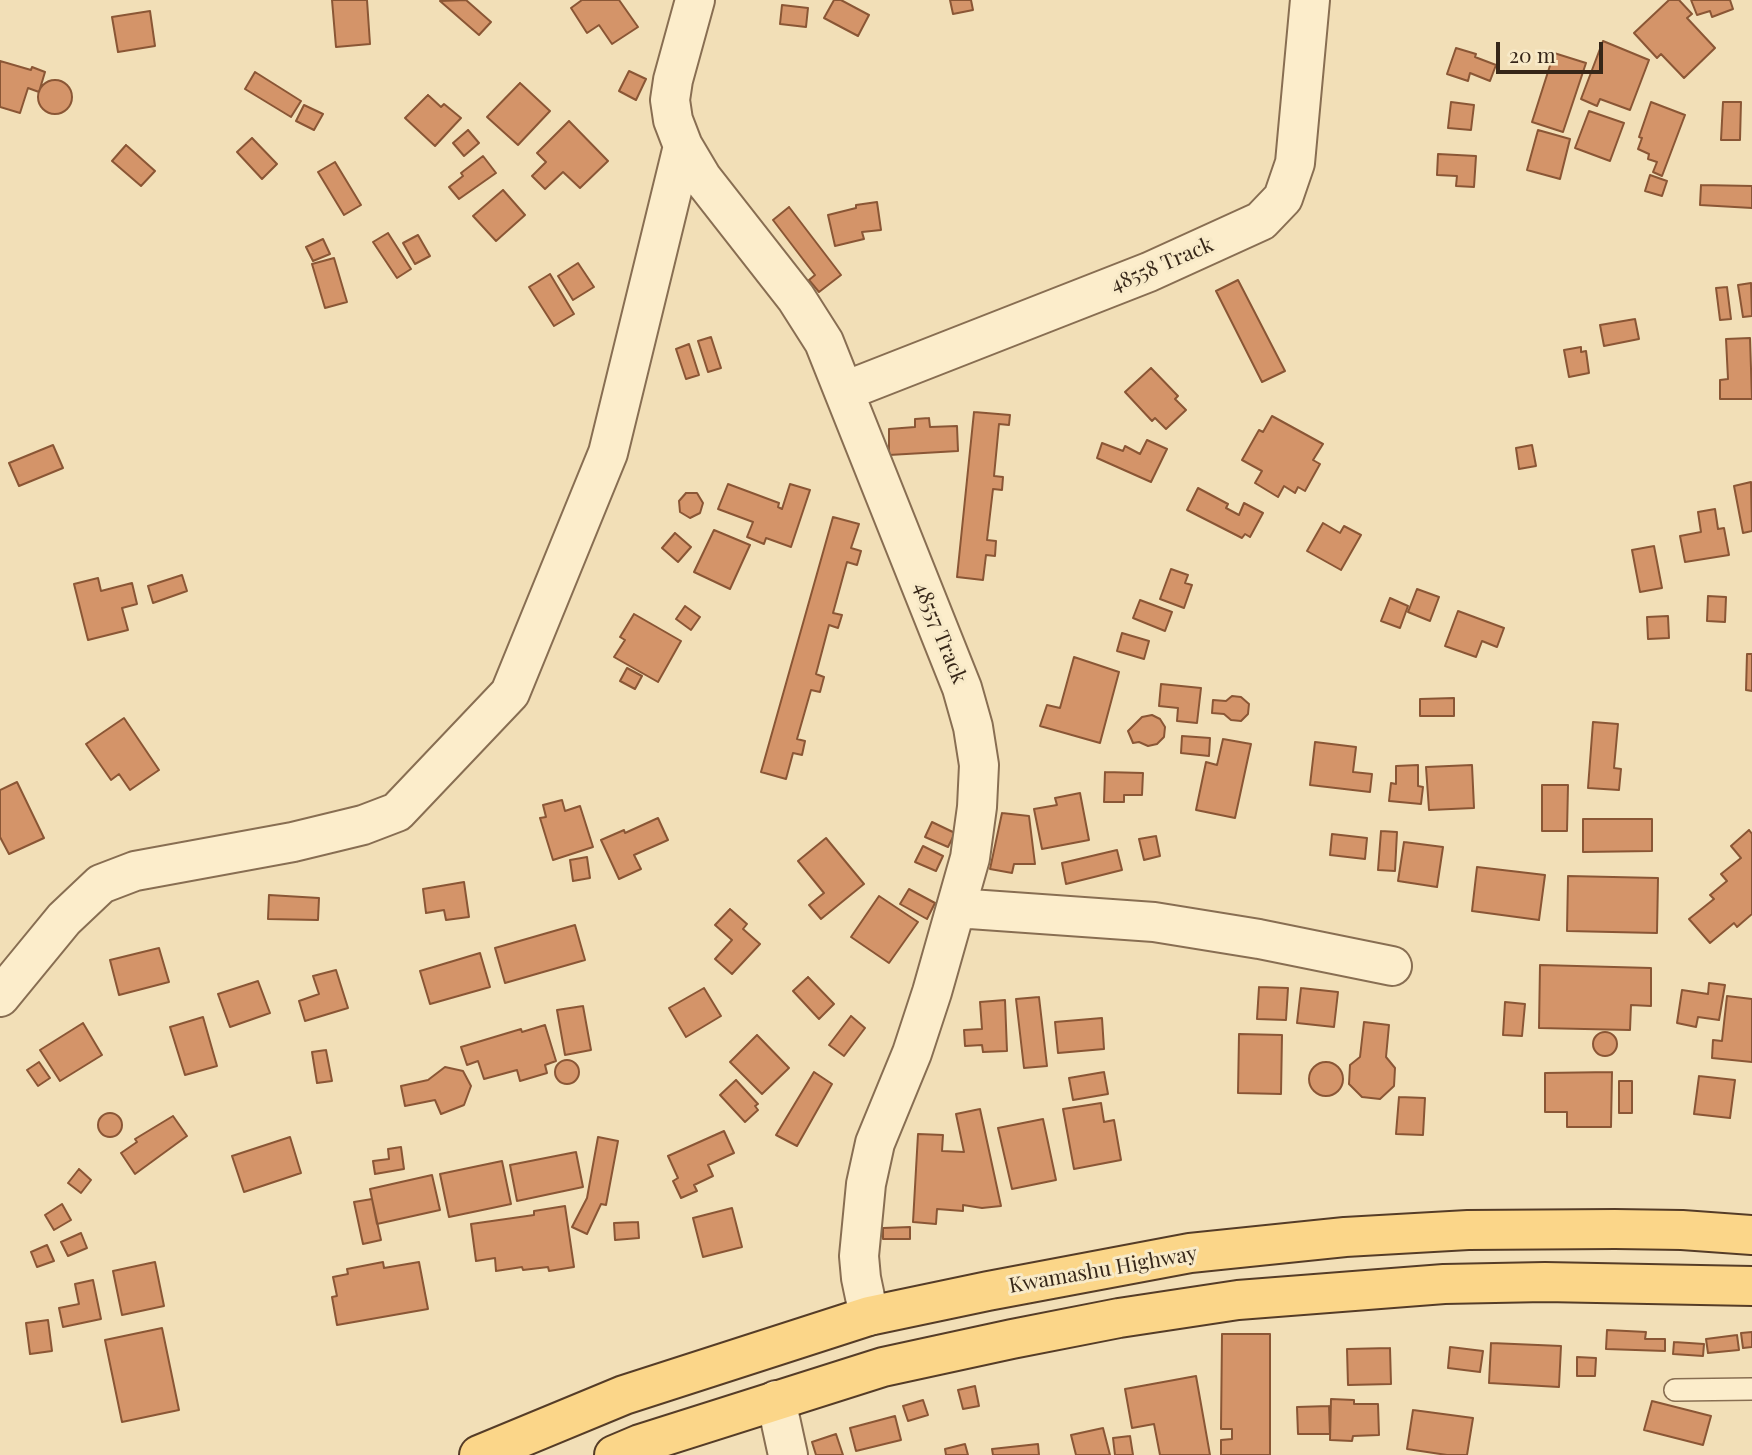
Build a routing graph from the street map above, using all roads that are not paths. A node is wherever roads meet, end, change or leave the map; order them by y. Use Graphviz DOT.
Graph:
graph roads {
  1 [pos="695,0"];
  2 [pos="1310,0"];
  3 [pos="683,146"];
  4 [pos="845,391"];
  5 [pos="956,908"];
  6 [pos="1392,966"];
  7 [pos="0,997"];
  8 [pos="1752,1235"];
  9 [pos="1752,1286"];
  10 [pos="869,1316"];
  11 [pos="1675,1390"];
  12 [pos="1752,1390"];
  13 [pos="776,1400"];
  14 [pos="480,1455"];
  15 [pos="614,1455"];
  16 [pos="788,1455"];
  1 -- 3 [label="street, 48557 Track"];
  2 -- 4 [label="street, 48558 Track"];
  3 -- 4 [label="street, 48557 Track"];
  3 -- 7 [label="street"];
  4 -- 5 [label="street, 48557 Track"];
  5 -- 6 [label="street"];
  5 -- 10 [label="street, 48557 Track"];
  8 -- 10 [label="main road, Kwamashu Highway"];
  9 -- 13 [label="main road"];
  10 -- 14 [label="main road, Kwamashu Highway"];
  11 -- 12 [label="lane"];
  13 -- 15 [label="main road"];
  13 -- 16 [label="street"];
}
